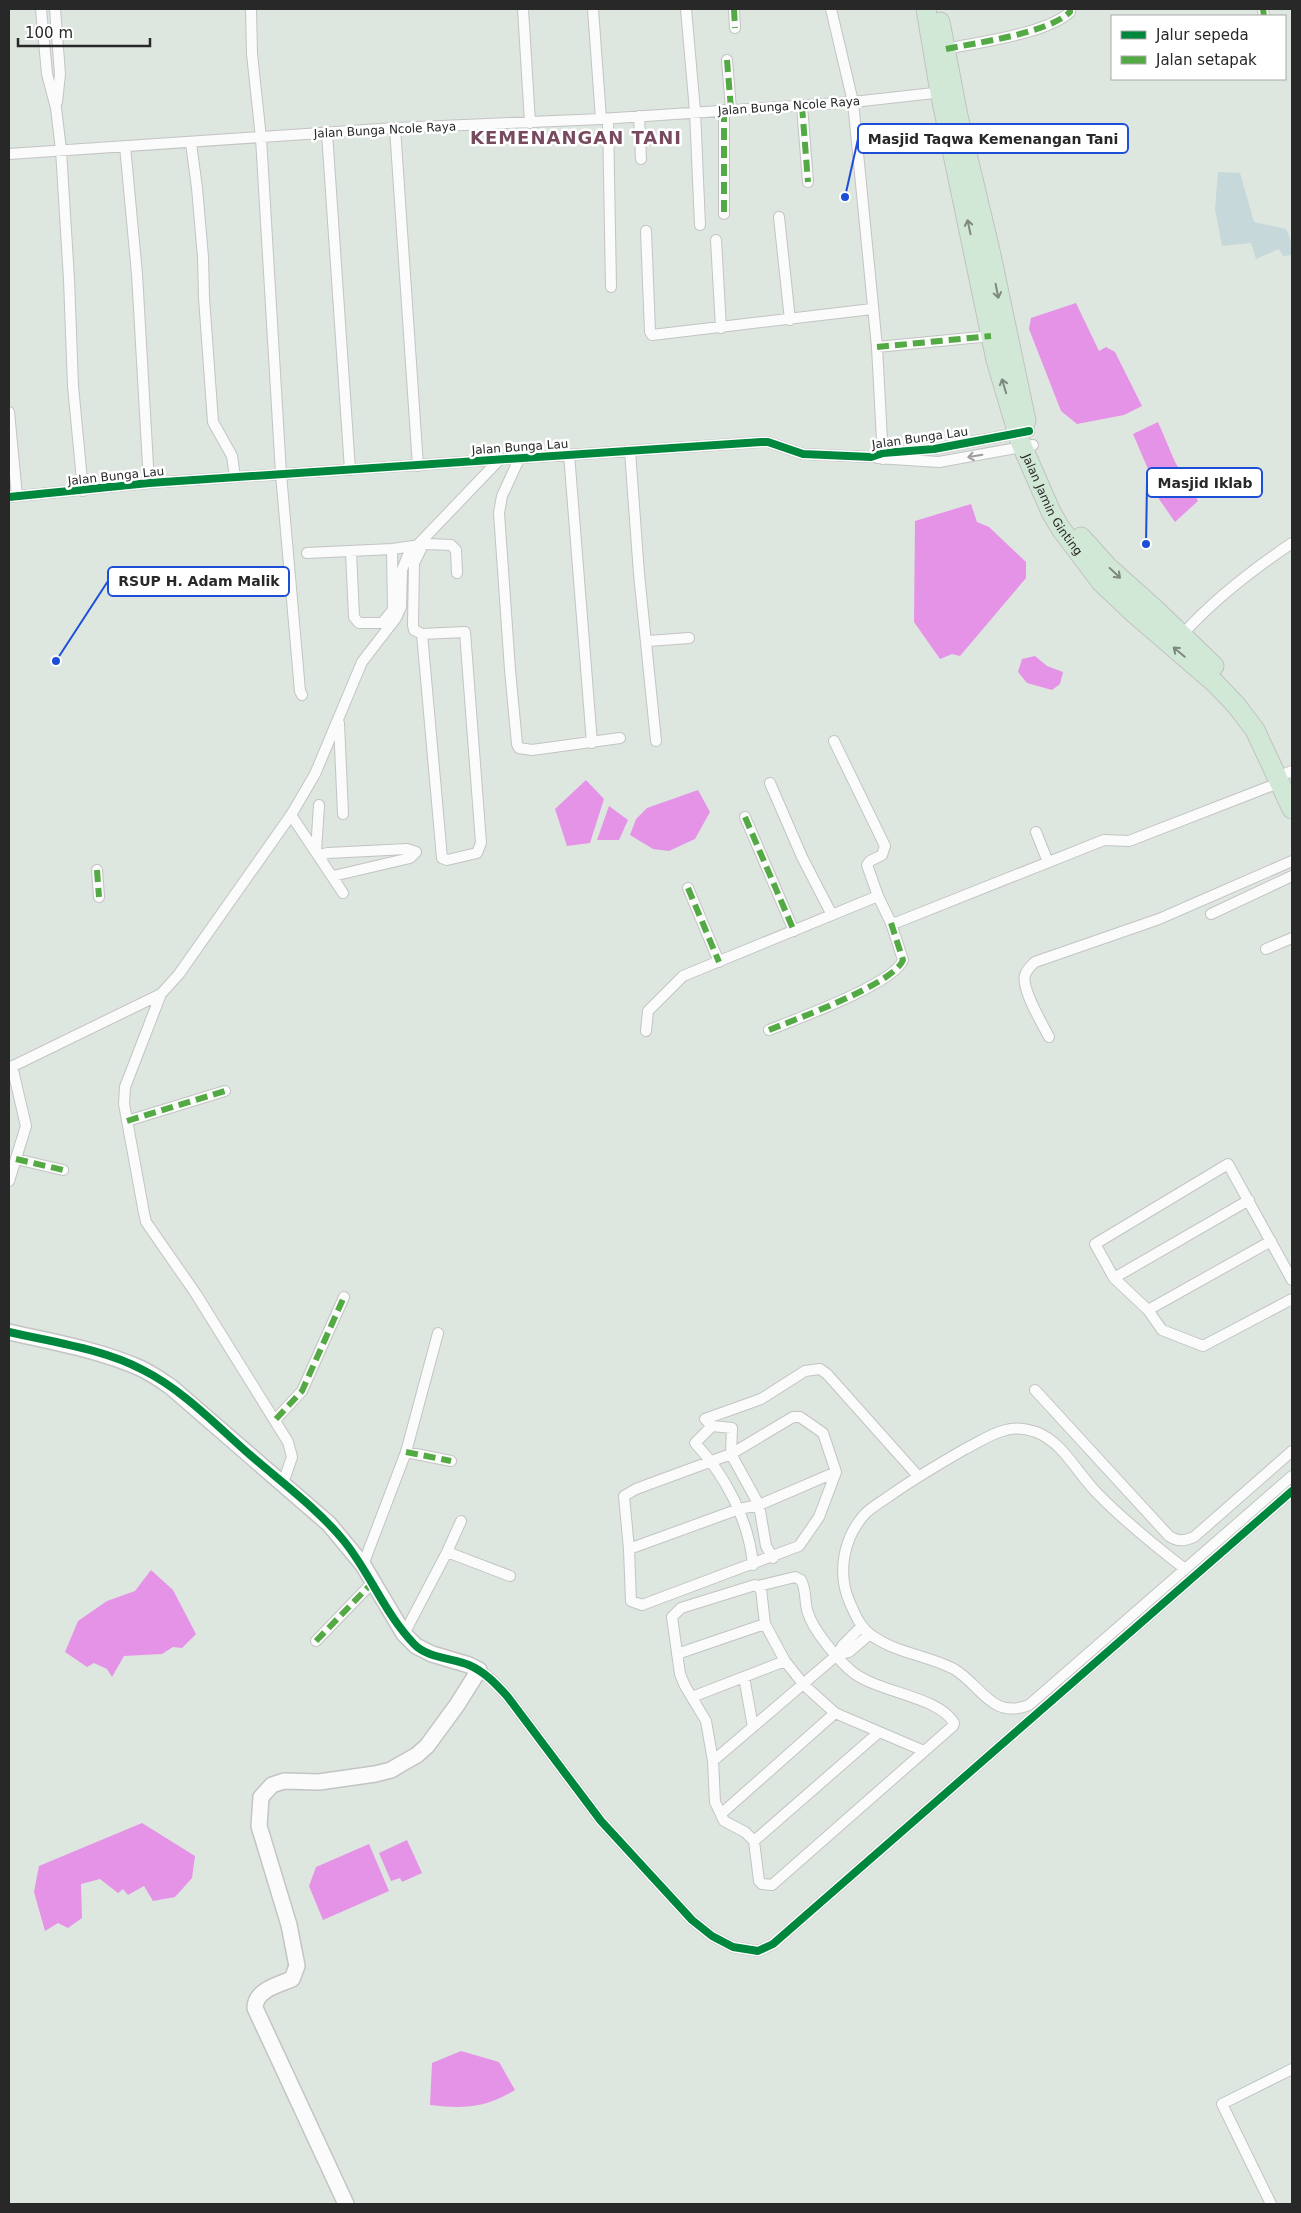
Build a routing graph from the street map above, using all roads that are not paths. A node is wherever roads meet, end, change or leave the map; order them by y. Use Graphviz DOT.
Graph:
graph roads {
  1 [pos="41,9"];
  2 [pos="55,9"];
  3 [pos="251,9"];
  4 [pos="523,9"];
  5 [pos="592,9"];
  6 [pos="686,9"];
  7 [pos="734,9"];
  8 [pos="832,9"];
  9 [pos="926,9"];
  10 [pos="937,9"];
  11 [pos="1070,9"];
  12 [pos="735,28"];
  13 [pos="946,49"];
  14 [pos="727,60"];
  15 [pos="947,91"];
  16 [pos="853,102"];
  17 [pos="802,106"];
  18 [pos="56,108"];
  19 [pos="728,110"];
  20 [pos="695,112"];
  21 [pos="639,116"];
  22 [pos="604,119"];
  23 [pos="530,123"];
  24 [pos="395,128"];
  25 [pos="327,133"];
  26 [pos="261,138"];
  27 [pos="191,143"];
  28 [pos="125,146"];
  29 [pos="61,150"];
  30 [pos="9,154"];
  31 [pos="641,159"];
  32 [pos="808,182"];
  33 [pos="724,214"];
  34 [pos="779,217"];
  35 [pos="700,225"];
  36 [pos="646,231"];
  37 [pos="716,240"];
  38 [pos="611,287"];
  39 [pos="872,309"];
  40 [pos="790,320"];
  41 [pos="720,328"];
  42 [pos="991,336"];
  43 [pos="877,347"];
  44 [pos="9,412"];
  45 [pos="1026,439"];
  46 [pos="630,451"];
  47 [pos="569,454"];
  48 [pos="883,456"];
  49 [pos="520,457"];
  50 [pos="500,459"];
  51 [pos="418,466"];
  52 [pos="350,470"];
  53 [pos="281,474"];
  54 [pos="235,477"];
  55 [pos="150,483"];
  56 [pos="83,491"];
  57 [pos="13,496"];
  58 [pos="1292,543"];
  59 [pos="420,545"];
  60 [pos="392,549"];
  61 [pos="351,552"];
  62 [pos="307,553"];
  63 [pos="457,573"];
  64 [pos="1178,631"];
  65 [pos="422,634"];
  66 [pos="689,638"];
  67 [pos="648,641"];
  68 [pos="302,695"];
  69 [pos="339,719"];
  70 [pos="620,738"];
  71 [pos="834,740"];
  72 [pos="656,741"];
  73 [pos="592,743"];
  74 [pos="1288,777"];
  75 [pos="770,783"];
  76 [pos="320,805"];
  77 [pos="1292,809"];
  78 [pos="343,814"];
  79 [pos="291,815"];
  80 [pos="745,818"];
  81 [pos="1036,832"];
  82 [pos="317,853"];
  83 [pos="1292,861"];
  84 [pos="1048,862"];
  85 [pos="97,870"];
  86 [pos="333,876"];
  87 [pos="1292,876"];
  88 [pos="688,888"];
  89 [pos="343,893"];
  90 [pos="878,896"];
  91 [pos="99,897"];
  92 [pos="1211,914"];
  93 [pos="832,916"];
  94 [pos="892,923"];
  95 [pos="794,931"];
  96 [pos="1292,938"];
  97 [pos="1266,949"];
  98 [pos="718,962"];
  99 [pos="160,994"];
  100 [pos="769,1030"];
  101 [pos="646,1032"];
  102 [pos="1049,1037"];
  103 [pos="10,1067"];
  104 [pos="225,1091"];
  105 [pos="127,1121"];
  106 [pos="16,1159"];
  107 [pos="63,1170"];
  108 [pos="9,1182"];
  109 [pos="1249,1200"];
  110 [pos="1271,1241"];
  111 [pos="1114,1278"];
  112 [pos="1292,1280"];
  113 [pos="344,1297"];
  114 [pos="1292,1298"];
  115 [pos="1148,1310"];
  116 [pos="9,1332"];
  117 [pos="438,1334"];
  118 [pos="1035,1390"];
  119 [pos="276,1419"];
  120 [pos="712,1426"];
  121 [pos="1292,1451"];
  122 [pos="406,1452"];
  123 [pos="731,1454"];
  124 [pos="451,1460"];
  125 [pos="711,1460"];
  126 [pos="836,1472"];
  127 [pos="918,1476"];
  128 [pos="1292,1476"];
  129 [pos="284,1484"];
  130 [pos="1292,1491"];
  131 [pos="759,1505"];
  132 [pos="739,1509"];
  133 [pos="461,1521"];
  134 [pos="629,1549"];
  135 [pos="448,1552"];
  136 [pos="773,1558"];
  137 [pos="363,1565"];
  138 [pos="753,1565"];
  139 [pos="1185,1569"];
  140 [pos="510,1576"];
  141 [pos="373,1582"];
  142 [pos="758,1586"];
  143 [pos="765,1624"];
  144 [pos="862,1626"];
  145 [pos="404,1634"];
  146 [pos="870,1634"];
  147 [pos="316,1641"];
  148 [pos="677,1654"];
  149 [pos="837,1655"];
  150 [pos="785,1661"];
  151 [pos="480,1670"];
  152 [pos="744,1677"];
  153 [pos="804,1685"];
  154 [pos="692,1697"];
  155 [pos="836,1713"];
  156 [pos="753,1728"];
  157 [pos="878,1733"];
  158 [pos="924,1751"];
  159 [pos="712,1761"];
  160 [pos="721,1814"];
  161 [pos="754,1841"];
  162 [pos="1292,2069"];
  163 [pos="346,2204"];
  164 [pos="1271,2204"];
  1 -- 18 [label="street"];
  2 -- 18 [label="street"];
  3 -- 26 [label="street"];
  4 -- 23 [label="street"];
  5 -- 22 [label="street"];
  6 -- 20 [label="street"];
  7 -- 12 [label="street"];
  8 -- 16 [label="street"];
  9 -- 15 [label="highway, Jalan Jamin Ginting"];
  10 -- 13 [label="highway, Jalan Jamin Ginting"];
  11 -- 13 [label="street"];
  13 -- 15 [label="highway, Jalan Jamin Ginting"];
  14 -- 19 [label="street"];
  15 -- 16 [label="street, Jalan Bunga Ncole Raya"];
  42 -- 15 [label="highway, Jalan Jamin Ginting, one-way"];
  15 -- 45 [label="highway, Jalan Jamin Ginting, one-way"];
  16 -- 17 [label="street, Jalan Bunga Ncole Raya"];
  16 -- 39 [label="street"];
  17 -- 19 [label="street, Jalan Bunga Ncole Raya"];
  17 -- 32 [label="street"];
  18 -- 29 [label="street"];
  19 -- 20 [label="street, Jalan Bunga Ncole Raya"];
  19 -- 33 [label="street"];
  20 -- 21 [label="street, Jalan Bunga Ncole Raya"];
  20 -- 35 [label="street"];
  21 -- 22 [label="street, Jalan Bunga Ncole Raya"];
  21 -- 31 [label="street"];
  22 -- 23 [label="street, Jalan Bunga Ncole Raya"];
  22 -- 38 [label="street"];
  23 -- 24 [label="street, Jalan Bunga Ncole Raya"];
  24 -- 25 [label="street, Jalan Bunga Ncole Raya"];
  24 -- 51 [label="street"];
  25 -- 26 [label="street, Jalan Bunga Ncole Raya"];
  25 -- 52 [label="street"];
  26 -- 27 [label="street, Jalan Bunga Ncole Raya"];
  26 -- 53 [label="street"];
  27 -- 28 [label="street, Jalan Bunga Ncole Raya"];
  27 -- 54 [label="street"];
  28 -- 29 [label="street, Jalan Bunga Ncole Raya"];
  28 -- 55 [label="street"];
  29 -- 30 [label="street, Jalan Bunga Ncole Raya"];
  29 -- 56 [label="street"];
  34 -- 40 [label="street"];
  36 -- 41 [label="street"];
  37 -- 41 [label="street"];
  39 -- 40 [label="street"];
  39 -- 43 [label="street"];
  40 -- 41 [label="street"];
  42 -- 43 [label="street"];
  45 -- 42 [label="highway, Jalan Jamin Ginting, one-way"];
  43 -- 48 [label="street"];
  44 -- 57 [label="street"];
  45 -- 48 [label="street, Jalan Bunga Lau"];
  45 -- 48 [label="street, one-way"];
  45 -- 64 [label="highway, Jalan Jamin Ginting, one-way"];
  74 -- 45 [label="highway, Jalan Jamin Ginting, one-way"];
  46 -- 47 [label="street, Jalan Bunga Lau"];
  46 -- 48 [label="street, Jalan Bunga Lau"];
  46 -- 67 [label="street"];
  47 -- 49 [label="street, Jalan Bunga Lau"];
  47 -- 73 [label="street"];
  49 -- 50 [label="street, Jalan Bunga Lau"];
  49 -- 73 [label="street"];
  50 -- 51 [label="street, Jalan Bunga Lau"];
  50 -- 59 [label="street"];
  51 -- 52 [label="street, Jalan Bunga Lau"];
  52 -- 53 [label="street, Jalan Bunga Lau"];
  53 -- 54 [label="street, Jalan Bunga Lau"];
  53 -- 68 [label="street"];
  54 -- 55 [label="street, Jalan Bunga Lau"];
  55 -- 56 [label="street, Jalan Bunga Lau"];
  56 -- 57 [label="street, Jalan Bunga Lau"];
  58 -- 64 [label="street"];
  59 -- 60 [label="street"];
  59 -- 63 [label="street"];
  59 -- 65 [label="street"];
  59 -- 69 [label="street"];
  60 -- 61 [label="street"];
  60 -- 61 [label="street"];
  61 -- 62 [label="street"];
  64 -- 74 [label="highway, Jalan Jamin Ginting"];
  65 -- 65 [label="street"];
  66 -- 67 [label="street"];
  67 -- 72 [label="street"];
  69 -- 78 [label="street"];
  69 -- 79 [label="street"];
  70 -- 73 [label="street"];
  71 -- 90 [label="street"];
  74 -- 77 [label="highway, Jalan Jamin Ginting"];
  74 -- 84 [label="street"];
  75 -- 93 [label="street"];
  76 -- 82 [label="street"];
  79 -- 82 [label="street"];
  79 -- 99 [label="street"];
  80 -- 95 [label="street"];
  81 -- 84 [label="street"];
  82 -- 86 [label="street"];
  82 -- 86 [label="street"];
  83 -- 102 [label="street"];
  84 -- 94 [label="street"];
  85 -- 91 [label="street"];
  86 -- 89 [label="street"];
  87 -- 92 [label="street"];
  88 -- 98 [label="street"];
  90 -- 93 [label="street"];
  90 -- 94 [label="street"];
  93 -- 95 [label="street"];
  94 -- 100 [label="street"];
  95 -- 98 [label="street"];
  96 -- 97 [label="street"];
  98 -- 101 [label="street"];
  99 -- 103 [label="street"];
  99 -- 105 [label="street"];
  103 -- 106 [label="street"];
  104 -- 105 [label="street"];
  105 -- 119 [label="street"];
  106 -- 107 [label="street"];
  106 -- 108 [label="street"];
  109 -- 110 [label="street"];
  109 -- 111 [label="street"];
  109 -- 111 [label="street"];
  110 -- 112 [label="street"];
  110 -- 115 [label="street"];
  111 -- 115 [label="street"];
  113 -- 119 [label="street"];
  114 -- 115 [label="street"];
  116 -- 129 [label="street"];
  117 -- 122 [label="street"];
  118 -- 121 [label="street"];
  119 -- 129 [label="street"];
  120 -- 123 [label="street"];
  120 -- 125 [label="street"];
  120 -- 127 [label="street"];
  122 -- 124 [label="street"];
  122 -- 137 [label="street"];
  123 -- 125 [label="street"];
  123 -- 126 [label="street"];
  123 -- 131 [label="street"];
  125 -- 132 [label="street"];
  125 -- 134 [label="street"];
  126 -- 131 [label="street"];
  126 -- 136 [label="street"];
  127 -- 139 [label="street"];
  127 -- 144 [label="street"];
  128 -- 139 [label="street"];
  129 -- 137 [label="street"];
  130 -- 151 [label="street"];
  131 -- 132 [label="street"];
  131 -- 136 [label="street"];
  132 -- 134 [label="street"];
  132 -- 138 [label="street"];
  133 -- 135 [label="street"];
  134 -- 138 [label="street"];
  135 -- 140 [label="street"];
  135 -- 145 [label="street"];
  136 -- 138 [label="street"];
  137 -- 141 [label="street"];
  139 -- 146 [label="street"];
  141 -- 145 [label="street"];
  141 -- 147 [label="street"];
  142 -- 143 [label="street"];
  142 -- 148 [label="street"];
  142 -- 149 [label="street"];
  143 -- 148 [label="street"];
  143 -- 150 [label="street"];
  144 -- 146 [label="street"];
  144 -- 149 [label="street"];
  145 -- 151 [label="street"];
  146 -- 149 [label="street"];
  148 -- 154 [label="street"];
  149 -- 153 [label="street"];
  149 -- 158 [label="street"];
  150 -- 152 [label="street"];
  150 -- 153 [label="street"];
  151 -- 163 [label="street"];
  152 -- 154 [label="street"];
  152 -- 156 [label="street"];
  153 -- 155 [label="street"];
  153 -- 156 [label="street"];
  154 -- 159 [label="street"];
  155 -- 157 [label="street"];
  155 -- 160 [label="street"];
  156 -- 159 [label="street"];
  157 -- 158 [label="street"];
  157 -- 161 [label="street"];
  158 -- 161 [label="street"];
  159 -- 160 [label="street"];
  160 -- 161 [label="street"];
  162 -- 164 [label="street"];
}
